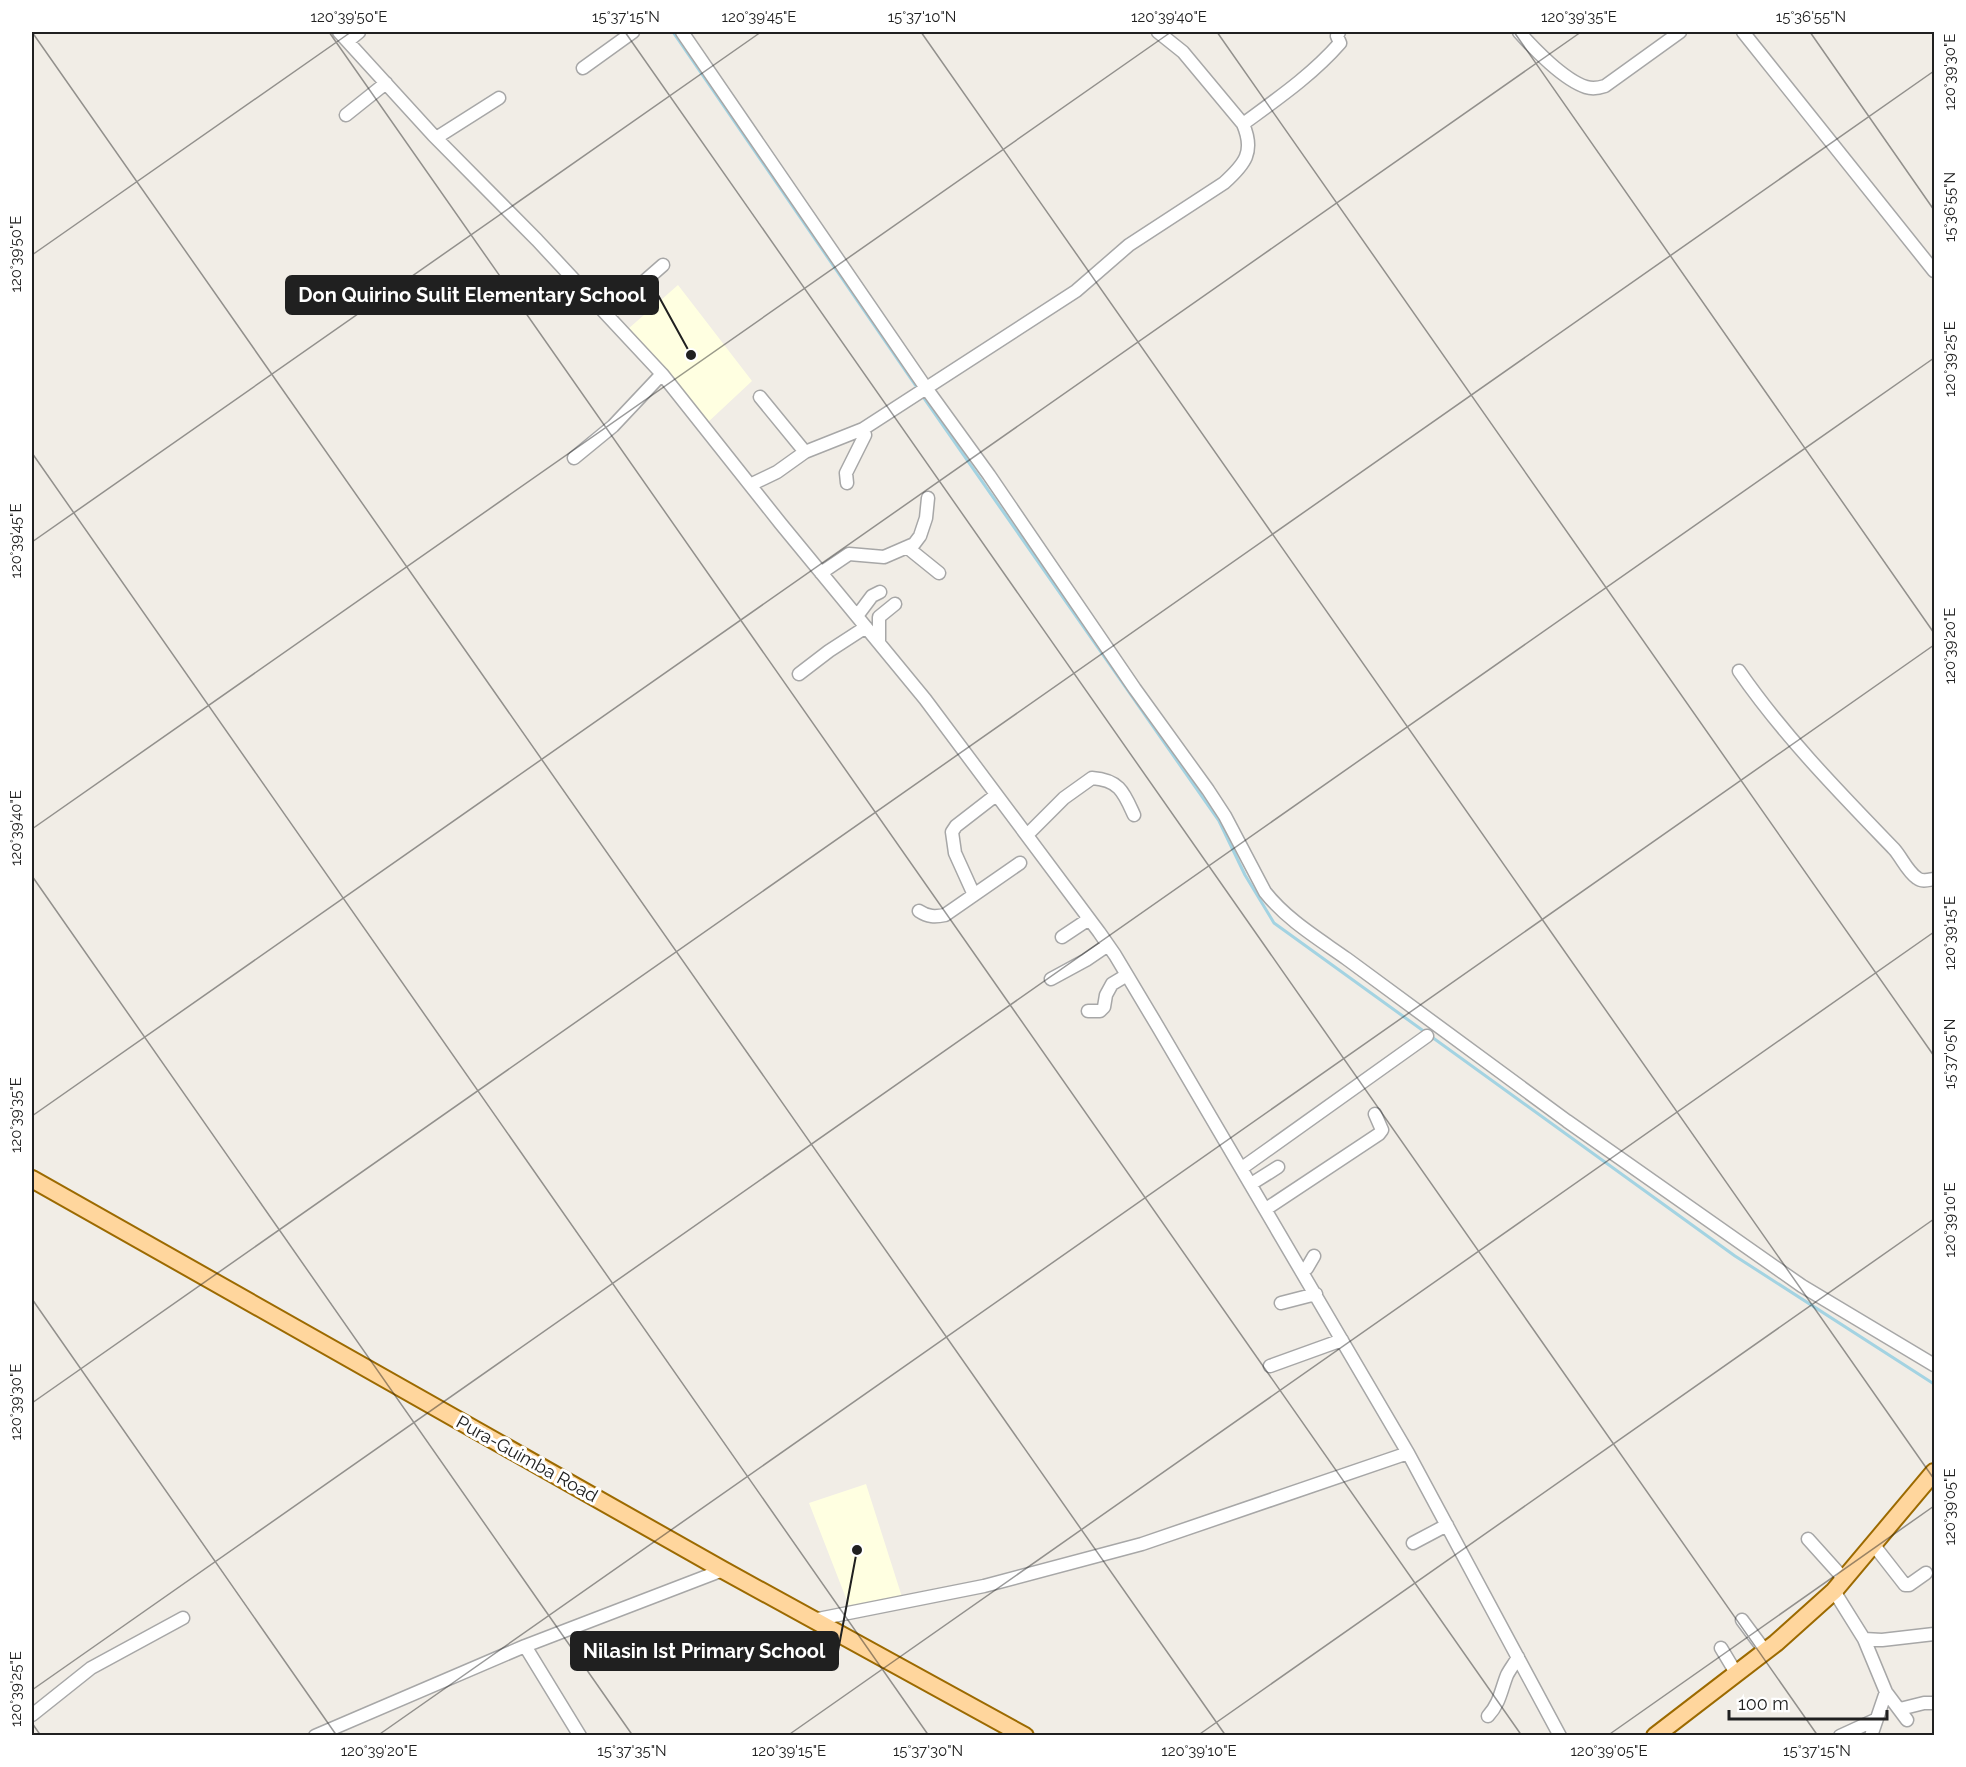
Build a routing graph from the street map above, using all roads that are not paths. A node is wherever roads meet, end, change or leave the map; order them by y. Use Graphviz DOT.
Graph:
graph roads {
  1 [pos="339,32"];
  2 [pos="359,32"];
  3 [pos="633,32"];
  4 [pos="682,32"];
  5 [pos="1158,32"];
  6 [pos="1339,32"];
  7 [pos="1519,32"];
  8 [pos="1680,32"];
  9 [pos="1743,32"];
  10 [pos="348,41"];
  11 [pos="583,69"];
  12 [pos="386,83"];
  13 [pos="499,98"];
  14 [pos="346,116"];
  15 [pos="1243,124"];
  16 [pos="436,138"];
  17 [pos="663,265"];
  18 [pos="1935,271"];
  19 [pos="606,314"];
  20 [pos="662,374"];
  21 [pos="926,388"];
  22 [pos="760,397"];
  23 [pos="862,429"];
  24 [pos="805,452"];
  25 [pos="574,458"];
  26 [pos="847,483"];
  27 [pos="750,486"];
  28 [pos="928,498"];
  29 [pos="908,548"];
  30 [pos="821,573"];
  31 [pos="939,573"];
  32 [pos="880,592"];
  33 [pos="895,604"];
  34 [pos="857,616"];
  35 [pos="866,627"];
  36 [pos="879,642"];
  37 [pos="1739,671"];
  38 [pos="799,674"];
  39 [pos="996,795"];
  40 [pos="1134,815"];
  41 [pos="1027,835"];
  42 [pos="1020,863"];
  43 [pos="1935,879"];
  44 [pos="974,895"];
  45 [pos="920,911"];
  46 [pos="1089,919"];
  47 [pos="1062,937"];
  48 [pos="1108,945"];
  49 [pos="1127,975"];
  50 [pos="1052,979"];
  51 [pos="1088,1011"];
  52 [pos="1427,1036"];
  53 [pos="1375,1114"];
  54 [pos="1278,1167"];
  55 [pos="1242,1168"];
  56 [pos="32,1179"];
  57 [pos="1251,1184"];
  58 [pos="1266,1209"];
  59 [pos="1314,1256"];
  60 [pos="1302,1271"];
  61 [pos="1316,1294"];
  62 [pos="1281,1303"];
  63 [pos="1342,1340"];
  64 [pos="1935,1365"];
  65 [pos="1270,1366"];
  66 [pos="1408,1453"];
  67 [pos="1935,1472"];
  68 [pos="1447,1525"];
  69 [pos="1808,1539"];
  70 [pos="1413,1544"];
  71 [pos="1873,1544"];
  72 [pos="723,1570"];
  73 [pos="1926,1572"];
  74 [pos="1839,1585"];
  75 [pos="183,1618"];
  76 [pos="813,1620"];
  77 [pos="1742,1620"];
  78 [pos="1935,1634"];
  79 [pos="1864,1639"];
  80 [pos="525,1646"];
  81 [pos="1720,1648"];
  82 [pos="1765,1651"];
  83 [pos="1518,1657"];
  84 [pos="1736,1673"];
  85 [pos="1886,1692"];
  86 [pos="1935,1703"];
  87 [pos="32,1715"];
  88 [pos="1488,1716"];
  89 [pos="1875,1720"];
  90 [pos="1557,1734"];
  91 [pos="1655,1735"];
  92 [pos="315,1736"];
  93 [pos="580,1736"];
  94 [pos="1025,1736"];
  95 [pos="1840,1736"];
  96 [pos="1871,1736"];
  1 -- 10 [label="street"];
  2 -- 10 [label="street"];
  3 -- 11 [label="street"];
  4 -- 21 [label="street"];
  5 -- 15 [label="street"];
  6 -- 15 [label="street"];
  7 -- 8 [label="street"];
  9 -- 18 [label="street"];
  10 -- 12 [label="street"];
  12 -- 14 [label="street"];
  12 -- 16 [label="street"];
  13 -- 16 [label="street"];
  15 -- 21 [label="street"];
  16 -- 19 [label="street"];
  17 -- 19 [label="street"];
  19 -- 20 [label="street"];
  20 -- 25 [label="street"];
  20 -- 27 [label="street"];
  21 -- 23 [label="street"];
  21 -- 64 [label="street"];
  22 -- 24 [label="street"];
  23 -- 24 [label="street"];
  23 -- 26 [label="street"];
  24 -- 27 [label="street"];
  27 -- 30 [label="street"];
  28 -- 29 [label="street"];
  29 -- 30 [label="street"];
  29 -- 31 [label="street"];
  30 -- 34 [label="street"];
  32 -- 34 [label="street"];
  33 -- 36 [label="street"];
  34 -- 35 [label="street"];
  35 -- 36 [label="street"];
  35 -- 38 [label="street"];
  36 -- 39 [label="street"];
  37 -- 43 [label="street"];
  39 -- 41 [label="street"];
  39 -- 44 [label="street"];
  40 -- 41 [label="street"];
  41 -- 46 [label="street"];
  42 -- 44 [label="street"];
  44 -- 45 [label="street"];
  46 -- 47 [label="street"];
  46 -- 48 [label="street"];
  48 -- 49 [label="street"];
  48 -- 50 [label="street"];
  49 -- 51 [label="street"];
  49 -- 55 [label="street"];
  52 -- 55 [label="street"];
  53 -- 58 [label="street"];
  54 -- 57 [label="street"];
  55 -- 57 [label="street"];
  56 -- 72 [label="main road, Pura-Guimba Road"];
  57 -- 58 [label="street"];
  58 -- 60 [label="street"];
  59 -- 60 [label="street"];
  60 -- 61 [label="street"];
  61 -- 62 [label="street"];
  61 -- 63 [label="street"];
  63 -- 65 [label="street"];
  63 -- 66 [label="street"];
  66 -- 68 [label="street"];
  66 -- 76 [label="street"];
  67 -- 71 [label="main road"];
  68 -- 70 [label="street"];
  68 -- 83 [label="street"];
  69 -- 74 [label="street"];
  71 -- 73 [label="street"];
  71 -- 74 [label="main road"];
  72 -- 76 [label="main road, Pura-Guimba Road"];
  72 -- 80 [label="street"];
  74 -- 79 [label="street"];
  74 -- 82 [label="main road"];
  75 -- 87 [label="street"];
  76 -- 94 [label="main road, Pura-Guimba Road"];
  77 -- 82 [label="street"];
  78 -- 79 [label="street"];
  79 -- 85 [label="street"];
  80 -- 92 [label="street"];
  80 -- 93 [label="street"];
  81 -- 84 [label="street"];
  82 -- 84 [label="main road"];
  83 -- 88 [label="street"];
  83 -- 90 [label="street"];
  84 -- 91 [label="main road"];
  85 -- 86 [label="street"];
  85 -- 89 [label="street"];
  89 -- 95 [label="street"];
  89 -- 96 [label="street"];
}
